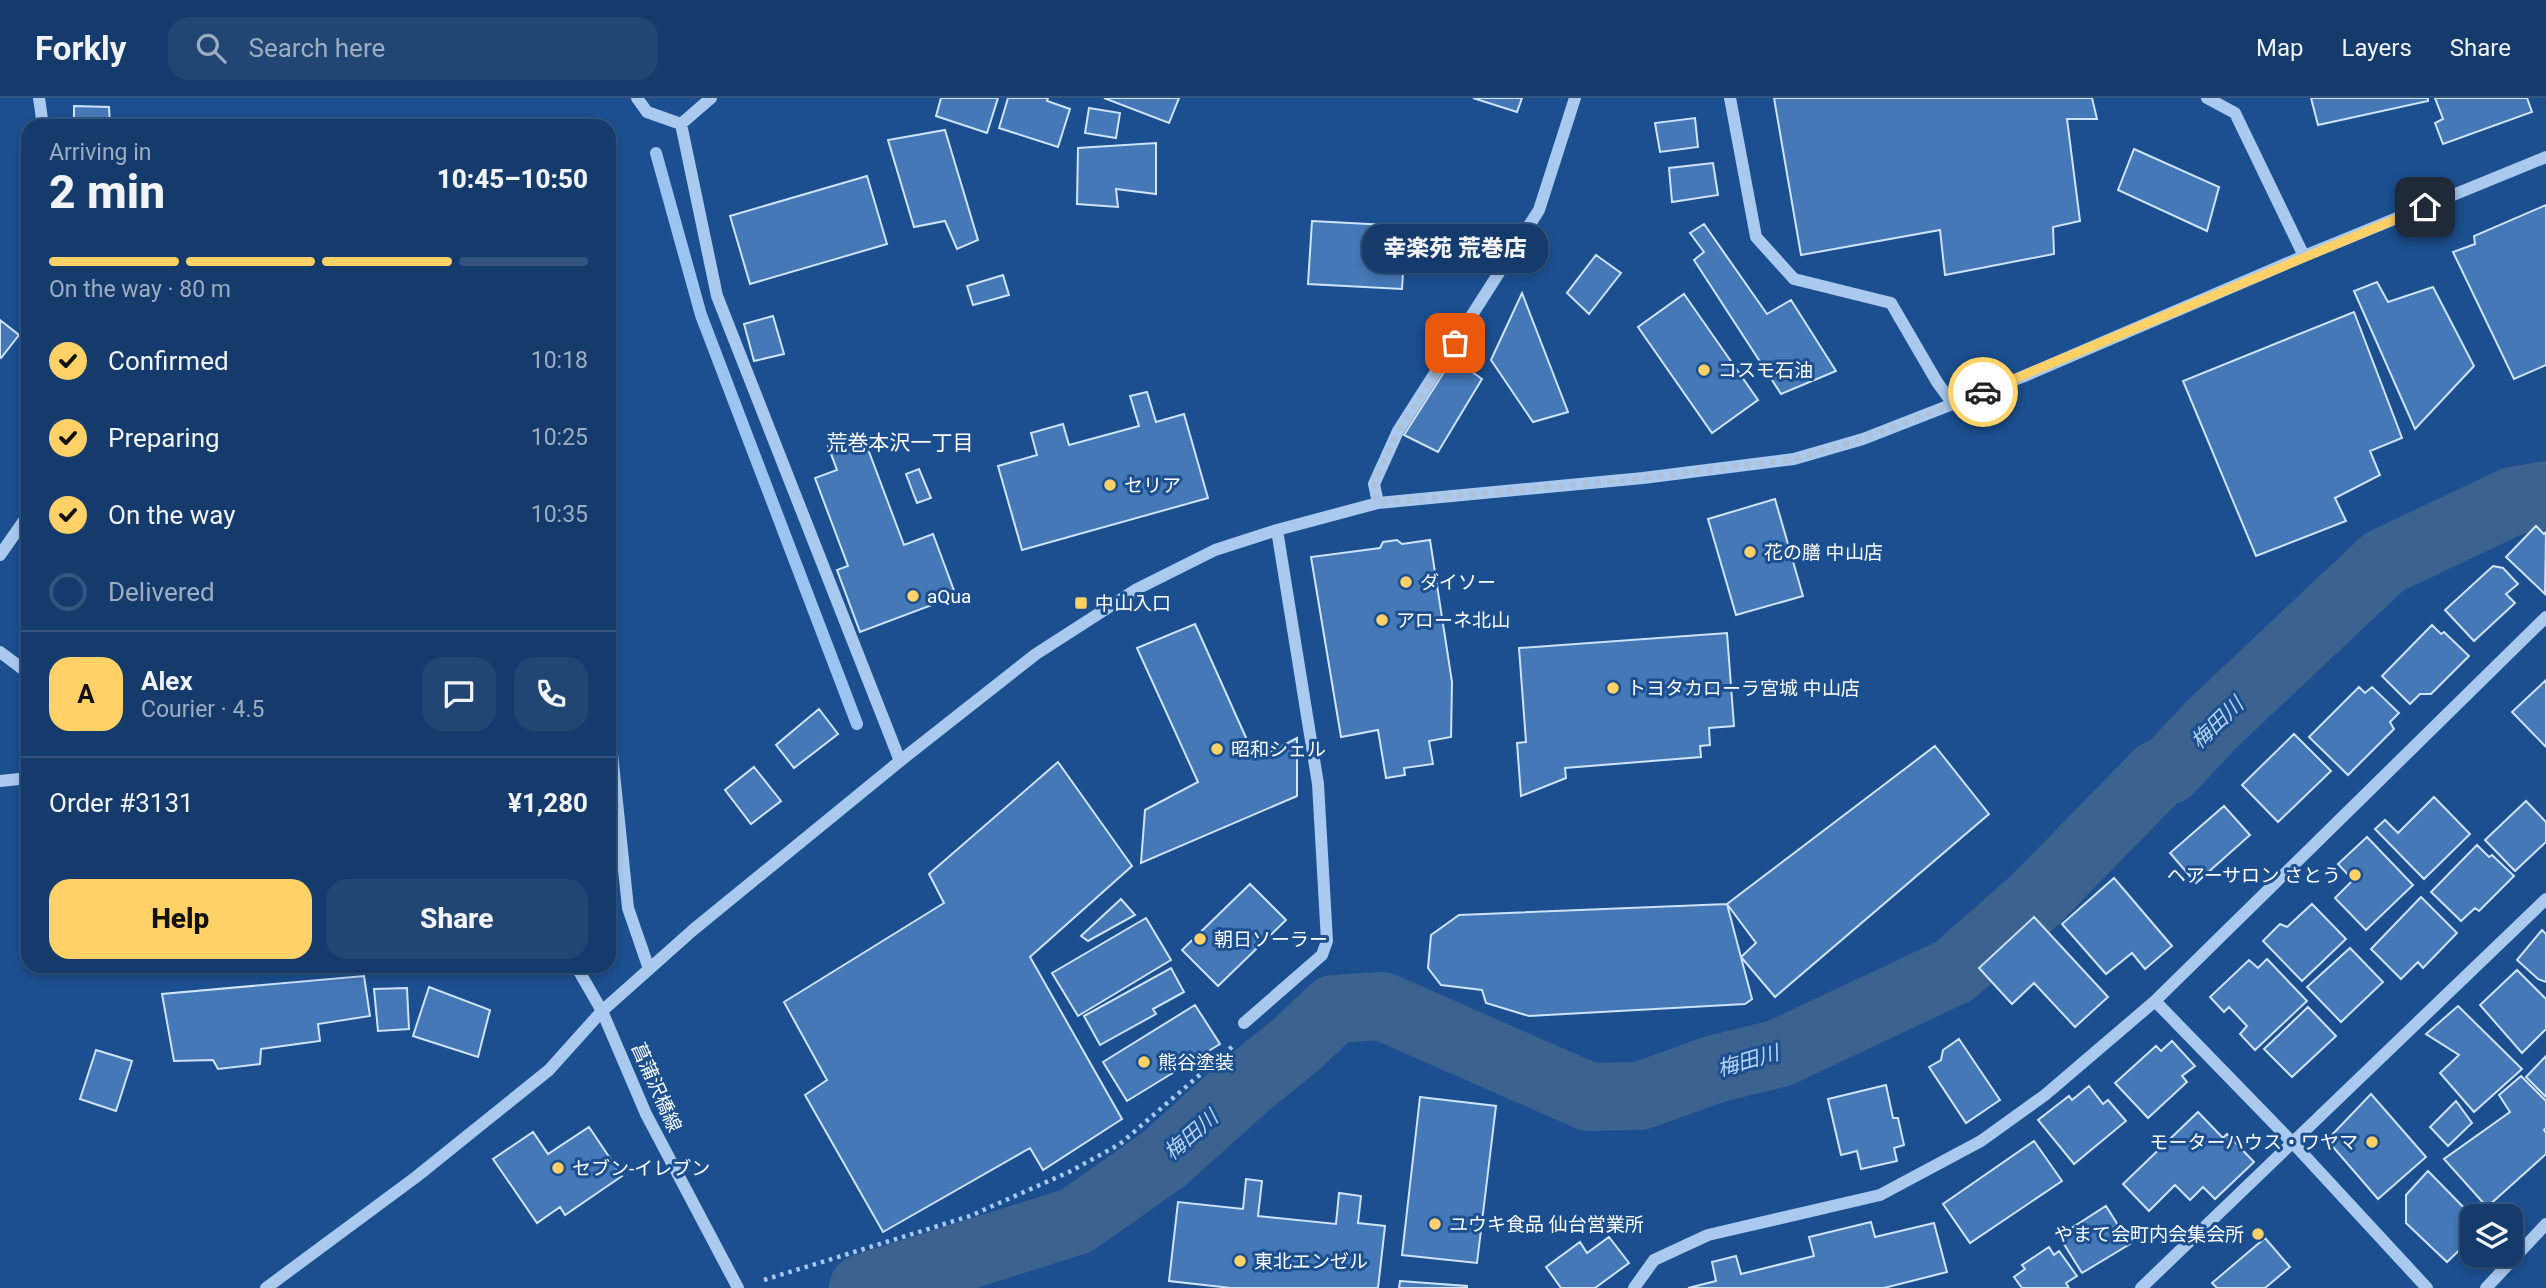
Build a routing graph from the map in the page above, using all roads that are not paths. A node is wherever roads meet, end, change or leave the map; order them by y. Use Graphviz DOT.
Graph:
graph roads {
  1 [pos="39,98"];
  2 [pos="637,98"];
  3 [pos="711,98"];
  4 [pos="1575,98"];
  5 [pos="1730,98"];
  6 [pos="2207,98"];
  7 [pos="42,119"];
  8 [pos="681,124"];
  9 [pos="2546,157"];
  10 [pos="2304,256"];
  11 [pos="1953,404"];
  12 [pos="1378,503"];
  13 [pos="21,525"];
  14 [pos="1277,530"];
  15 [pos="0,555"];
  16 [pos="2546,617"];
  17 [pos="0,652"];
  18 [pos="21,668"];
  19 [pos="900,761"];
  20 [pos="21,779"];
  21 [pos="0,781"];
  22 [pos="616,792"];
  23 [pos="2546,899"];
  24 [pos="649,969"];
  25 [pos="580,973"];
  26 [pos="2155,1000"];
  27 [pos="602,1011"];
  28 [pos="1244,1023"];
  29 [pos="2293,1143"];
  30 [pos="2546,1224"];
  31 [pos="265,1288"];
  32 [pos="738,1288"];
  33 [pos="1634,1288"];
  34 [pos="2140,1288"];
  35 [pos="2427,1288"];
  36 [pos="2486,1288"];
  1 -- 7 [label="street"];
  2 -- 8 [label="street"];
  3 -- 8 [label="street"];
  4 -- 12 [label="street"];
  5 -- 11 [label="street"];
  6 -- 10 [label="street"];
  8 -- 19 [label="street"];
  9 -- 10 [label="street"];
  10 -- 11 [label="street"];
  11 -- 12 [label="street"];
  12 -- 14 [label="street"];
  13 -- 15 [label="street"];
  14 -- 19 [label="street"];
  14 -- 28 [label="street"];
  16 -- 26 [label="street"];
  17 -- 18 [label="street"];
  19 -- 24 [label="street"];
  20 -- 21 [label="street"];
  22 -- 24 [label="street"];
  23 -- 29 [label="street"];
  24 -- 27 [label="street"];
  25 -- 27 [label="street, 菖蒲沢橋線"];
  26 -- 29 [label="street"];
  26 -- 33 [label="street"];
  27 -- 31 [label="street"];
  27 -- 32 [label="street, 菖蒲沢橋線"];
  29 -- 34 [label="street"];
  29 -- 35 [label="street"];
  30 -- 36 [label="street"];
}
